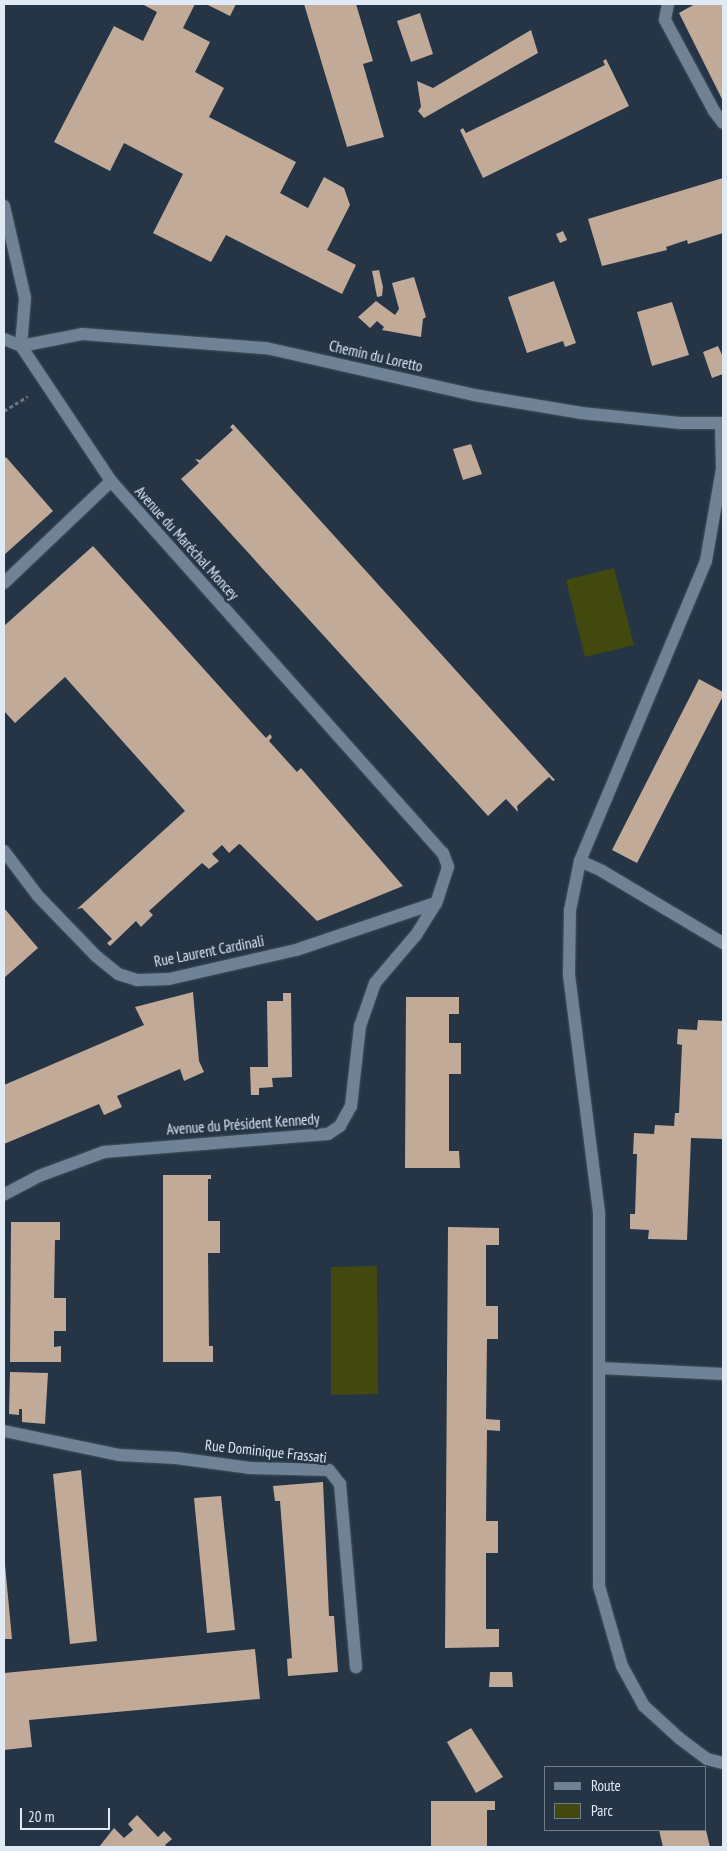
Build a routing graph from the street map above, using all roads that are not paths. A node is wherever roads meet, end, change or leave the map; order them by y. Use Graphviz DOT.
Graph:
graph roads {
  1 [pos="668,4"];
  2 [pos="723,123"];
  3 [pos="4,206"];
  4 [pos="4,339"];
  5 [pos="21,346"];
  6 [pos="722,424"];
  7 [pos="111,482"];
  8 [pos="4,583"];
  9 [pos="4,851"];
  10 [pos="443,854"];
  11 [pos="580,861"];
  12 [pos="436,903"];
  13 [pos="723,943"];
  14 [pos="4,1195"];
  15 [pos="600,1368"];
  16 [pos="723,1374"];
  17 [pos="4,1431"];
  18 [pos="356,1666"];
  19 [pos="723,1763"];
  1 -- 2 [label="street"];
  3 -- 5 [label="street"];
  4 -- 5 [label="street"];
  5 -- 6 [label="street, Chemin du Loretto"];
  5 -- 7 [label="street, Avenue du Maréchal Moncey"];
  6 -- 11 [label="street"];
  7 -- 8 [label="street"];
  7 -- 10 [label="street, Avenue du Maréchal Moncey"];
  9 -- 12 [label="street, Rue Laurent Cardinali"];
  10 -- 12 [label="street, Avenue du Président Kennedy"];
  11 -- 13 [label="street"];
  11 -- 15 [label="street"];
  12 -- 14 [label="street, Avenue du Président Kennedy"];
  15 -- 16 [label="street"];
  15 -- 19 [label="street"];
  17 -- 18 [label="street, Rue Dominique Frassati"];
}
